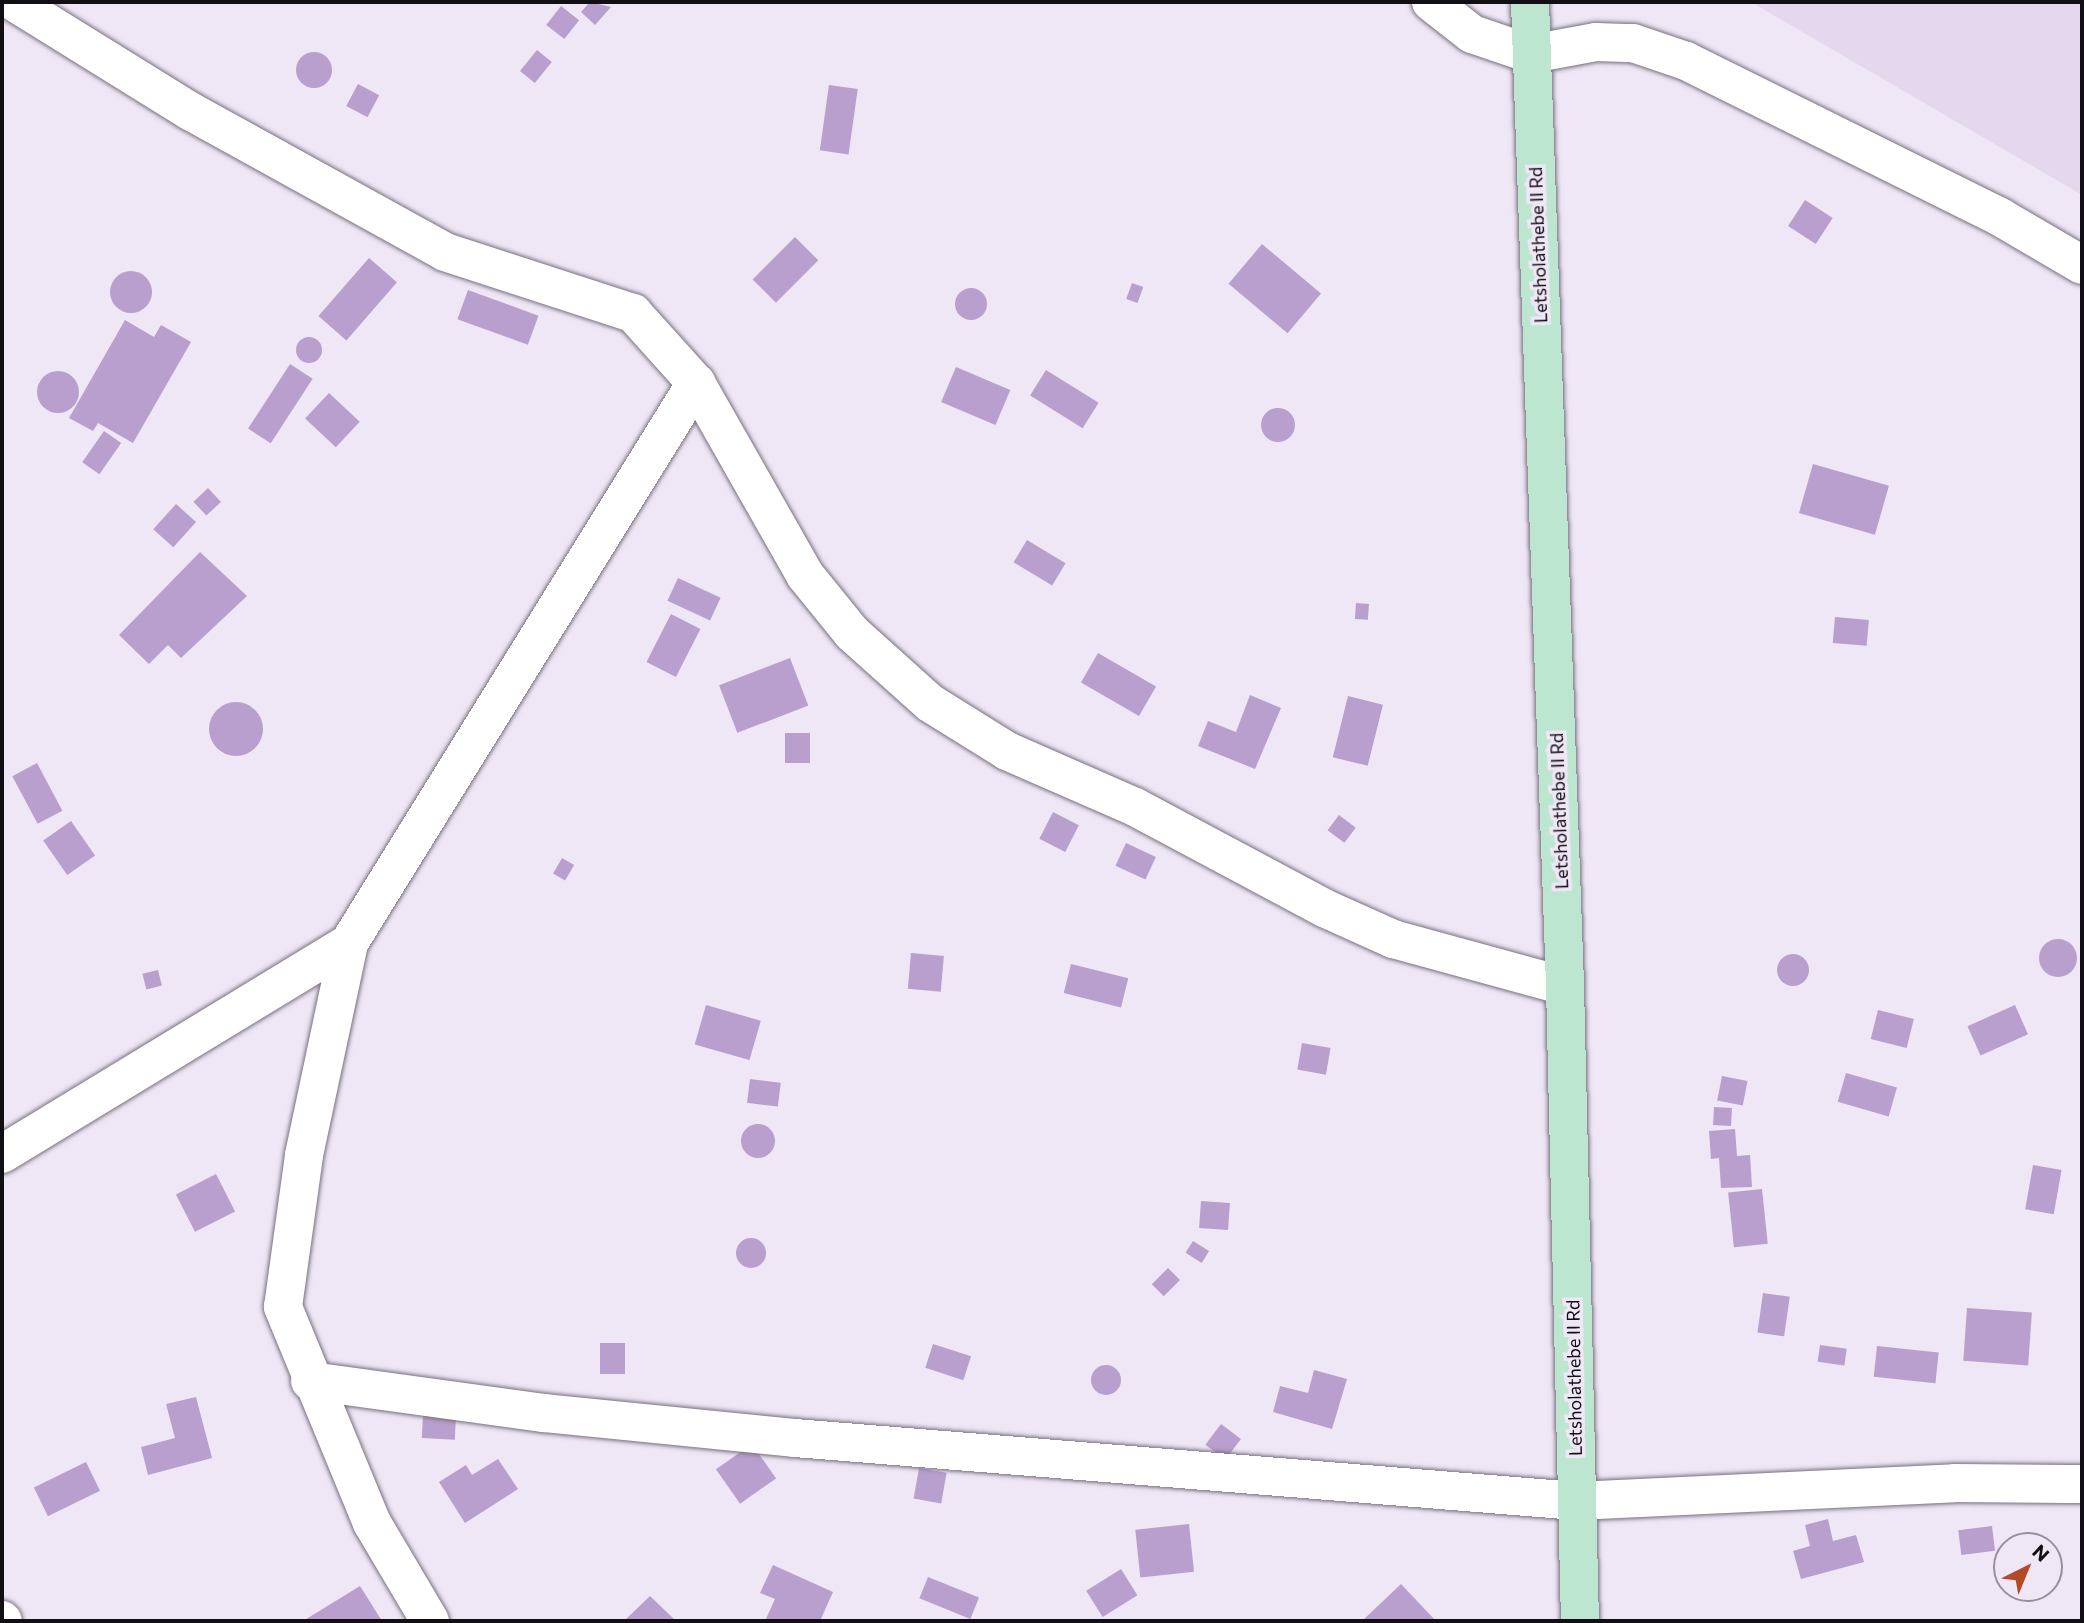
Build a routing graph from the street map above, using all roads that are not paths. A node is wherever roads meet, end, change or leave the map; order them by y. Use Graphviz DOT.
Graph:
graph roads {
  1 [pos="14,2"];
  2 [pos="1432,2"];
  3 [pos="1530,2"];
  4 [pos="1531,54"];
  5 [pos="2082,265"];
  6 [pos="696,383"];
  7 [pos="349,943"];
  8 [pos="1565,986"];
  9 [pos="2,1154"];
  10 [pos="310,1381"];
  11 [pos="2082,1484"];
  12 [pos="1576,1502"];
  13 [pos="430,1621"];
  14 [pos="1580,1621"];
  1 -- 6 [label="street"];
  2 -- 4 [label="street"];
  3 -- 4 [label="street, Letsholathebe II Rd"];
  4 -- 5 [label="street"];
  4 -- 8 [label="street, Letsholathebe II Rd"];
  6 -- 7 [label="street"];
  6 -- 8 [label="street"];
  7 -- 9 [label="street"];
  7 -- 10 [label="street"];
  8 -- 12 [label="street, Letsholathebe II Rd"];
  10 -- 12 [label="street"];
  10 -- 13 [label="street"];
  11 -- 12 [label="street"];
  12 -- 14 [label="street, Letsholathebe II Rd"];
}
